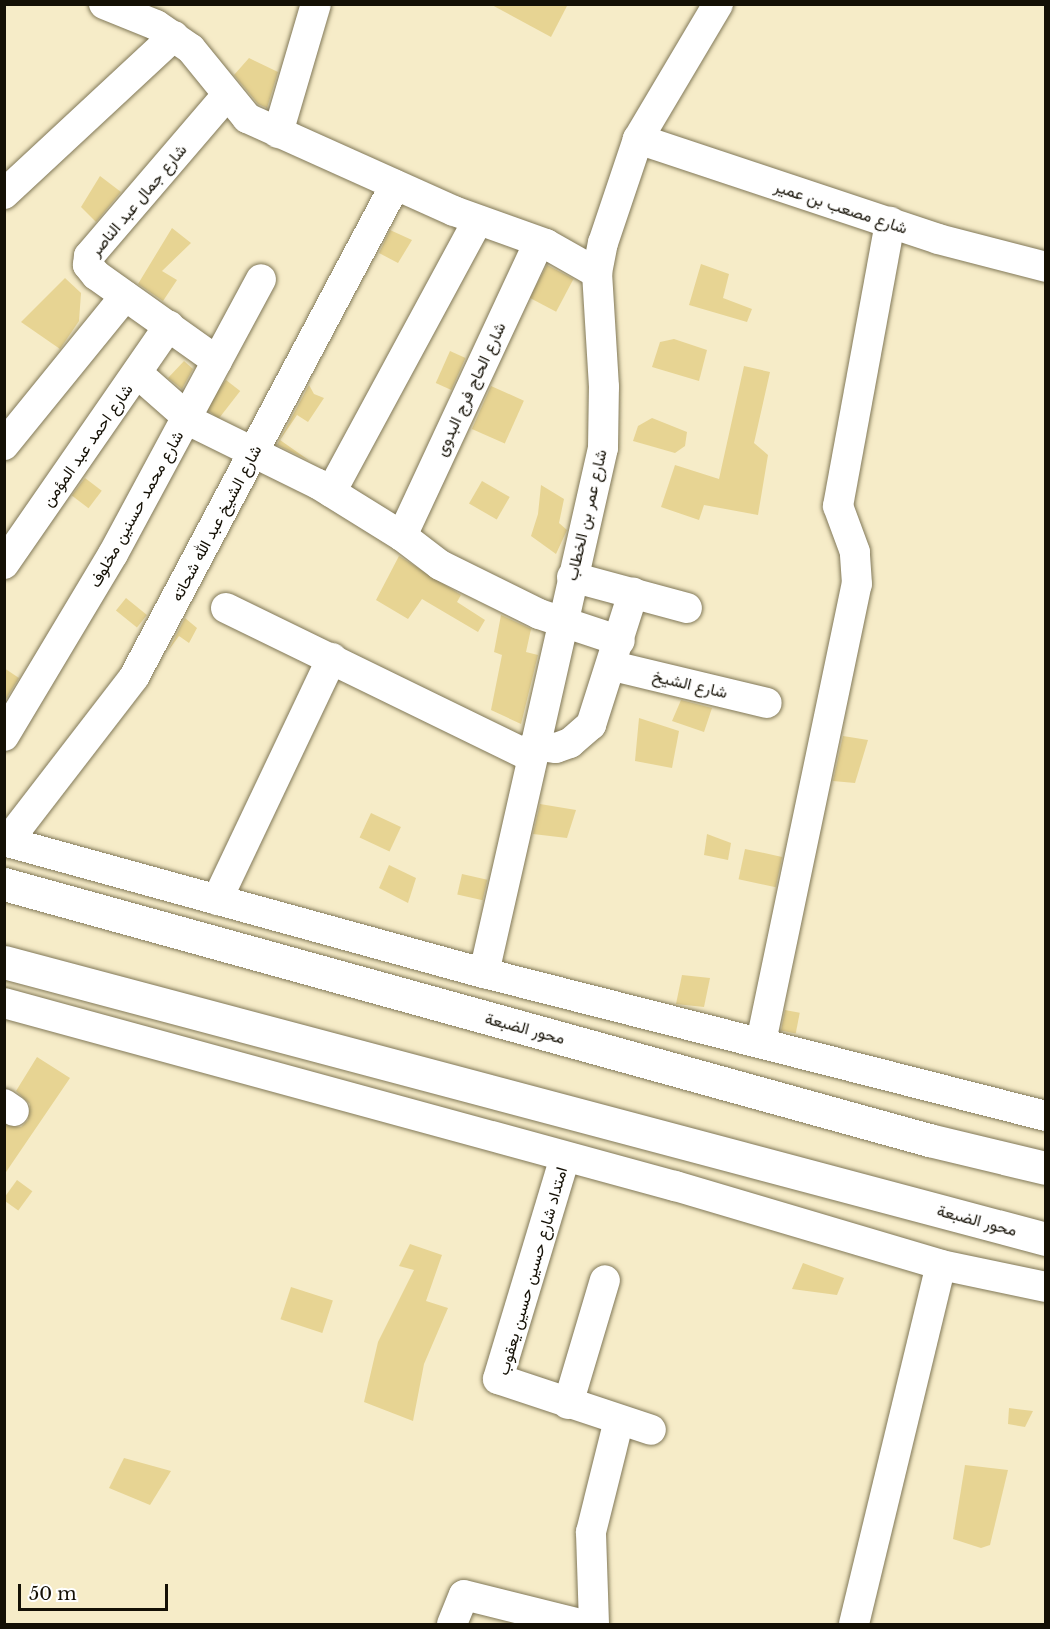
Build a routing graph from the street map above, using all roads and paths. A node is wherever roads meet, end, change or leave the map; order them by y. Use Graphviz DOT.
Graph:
graph roads {
  1 [pos="104,4"];
  2 [pos="316,4"];
  3 [pos="718,4"];
  4 [pos="164,22"];
  5 [pos="226,95"];
  6 [pos="278,133"];
  7 [pos="638,139"];
  8 [pos="395,185"];
  9 [pos="4,194"];
  10 [pos="478,220"];
  11 [pos="890,222"];
  12 [pos="539,242"];
  13 [pos="1046,267"];
  14 [pos="597,273"];
  15 [pos="261,279"];
  16 [pos="125,296"];
  17 [pos="168,326"];
  18 [pos="217,360"];
  19 [pos="136,373"];
  20 [pos="187,416"];
  21 [pos="4,445"];
  22 [pos="253,452"];
  23 [pos="331,492"];
  24 [pos="402,536"];
  25 [pos="4,564"];
  26 [pos="572,577"];
  27 [pos="633,593"];
  28 [pos="226,608"];
  29 [pos="687,608"];
  30 [pos="560,621"];
  31 [pos="616,654"];
  32 [pos="332,658"];
  33 [pos="766,703"];
  34 [pos="4,736"];
  35 [pos="533,751"];
  36 [pos="6,841"];
  37 [pos="4,884"];
  38 [pos="217,900"];
  39 [pos="4,962"];
  40 [pos="484,973"];
  41 [pos="4,1003"];
  42 [pos="761,1042"];
  43 [pos="1046,1116"];
  44 [pos="565,1157"];
  45 [pos="1046,1168"];
  46 [pos="1046,1239"];
  47 [pos="941,1265"];
  48 [pos="605,1280"];
  49 [pos="1046,1287"];
  50 [pos="568,1404"];
  51 [pos="619,1420"];
  52 [pos="651,1430"];
  53 [pos="514,1617"];
  54 [pos="452,1624"];
  55 [pos="580,1624"];
  56 [pos="594,1624"];
  57 [pos="854,1624"];
  1 -- 4 [label="street"];
  2 -- 6 [label="street"];
  3 -- 7 [label="street, شارع عمر بن الخطاب"];
  4 -- 5 [label="street"];
  4 -- 9 [label="street"];
  5 -- 6 [label="street"];
  5 -- 16 [label="street, شارع جمال عبد الناصر"];
  6 -- 8 [label="street"];
  7 -- 11 [label="street, شارع مصعب بن عمير"];
  7 -- 14 [label="street, شارع عمر بن الخطاب"];
  8 -- 10 [label="street"];
  8 -- 22 [label="street, شارع الشيخ عبد الله شحاته"];
  10 -- 12 [label="street"];
  10 -- 23 [label="street"];
  11 -- 13 [label="street, شارع مصعب بن عمير"];
  11 -- 42 [label="street"];
  12 -- 14 [label="street"];
  12 -- 24 [label="street, شارع الحاج فرج البدوى"];
  14 -- 26 [label="street, شارع عمر بن الخطاب"];
  15 -- 18 [label="street, شارع محمد حسنين مخلوف"];
  16 -- 17 [label="street, شارع جمال عبد الناصر"];
  16 -- 21 [label="street"];
  17 -- 18 [label="street, شارع جمال عبد الناصر"];
  17 -- 19 [label="street, شارع احمد عبد المؤمن"];
  18 -- 20 [label="street, شارع محمد حسنين مخلوف"];
  19 -- 20 [label="street, شارع الشيخ"];
  19 -- 25 [label="street, شارع احمد عبد المؤمن"];
  20 -- 22 [label="street, شارع الشيخ"];
  20 -- 34 [label="street, شارع محمد حسنين مخلوف"];
  22 -- 23 [label="street, شارع الشيخ"];
  22 -- 36 [label="street, شارع الشيخ عبد الله شحاته"];
  23 -- 24 [label="street, شارع الشيخ"];
  24 -- 30 [label="street, شارع الشيخ"];
  26 -- 27 [label="street"];
  26 -- 30 [label="street, شارع عمر بن الخطاب"];
  27 -- 29 [label="street"];
  27 -- 31 [label="street"];
  28 -- 32 [label="street"];
  30 -- 31 [label="street, شارع الشيخ"];
  30 -- 35 [label="street, شارع عمر بن الخطاب"];
  31 -- 33 [label="street, شارع الشيخ"];
  31 -- 35 [label="street"];
  32 -- 35 [label="street"];
  32 -- 38 [label="street"];
  35 -- 40 [label="street, شارع عمر بن الخطاب"];
  36 -- 38 [label="street"];
  37 -- 45 [label="highway, محور الضبعة"];
  38 -- 40 [label="street"];
  39 -- 46 [label="highway, محور الضبعة"];
  40 -- 42 [label="street"];
  41 -- 44 [label="street"];
  42 -- 43 [label="street"];
  44 -- 47 [label="street"];
  44 -- 50 [label="street, امتداد شارع حسين حسين يعقوب"];
  47 -- 49 [label="street"];
  47 -- 57 [label="street"];
  48 -- 50 [label="street"];
  50 -- 51 [label="street"];
  51 -- 52 [label="street"];
  51 -- 56 [label="street"];
  53 -- 54 [label="street"];
  53 -- 55 [label="street"];
}
